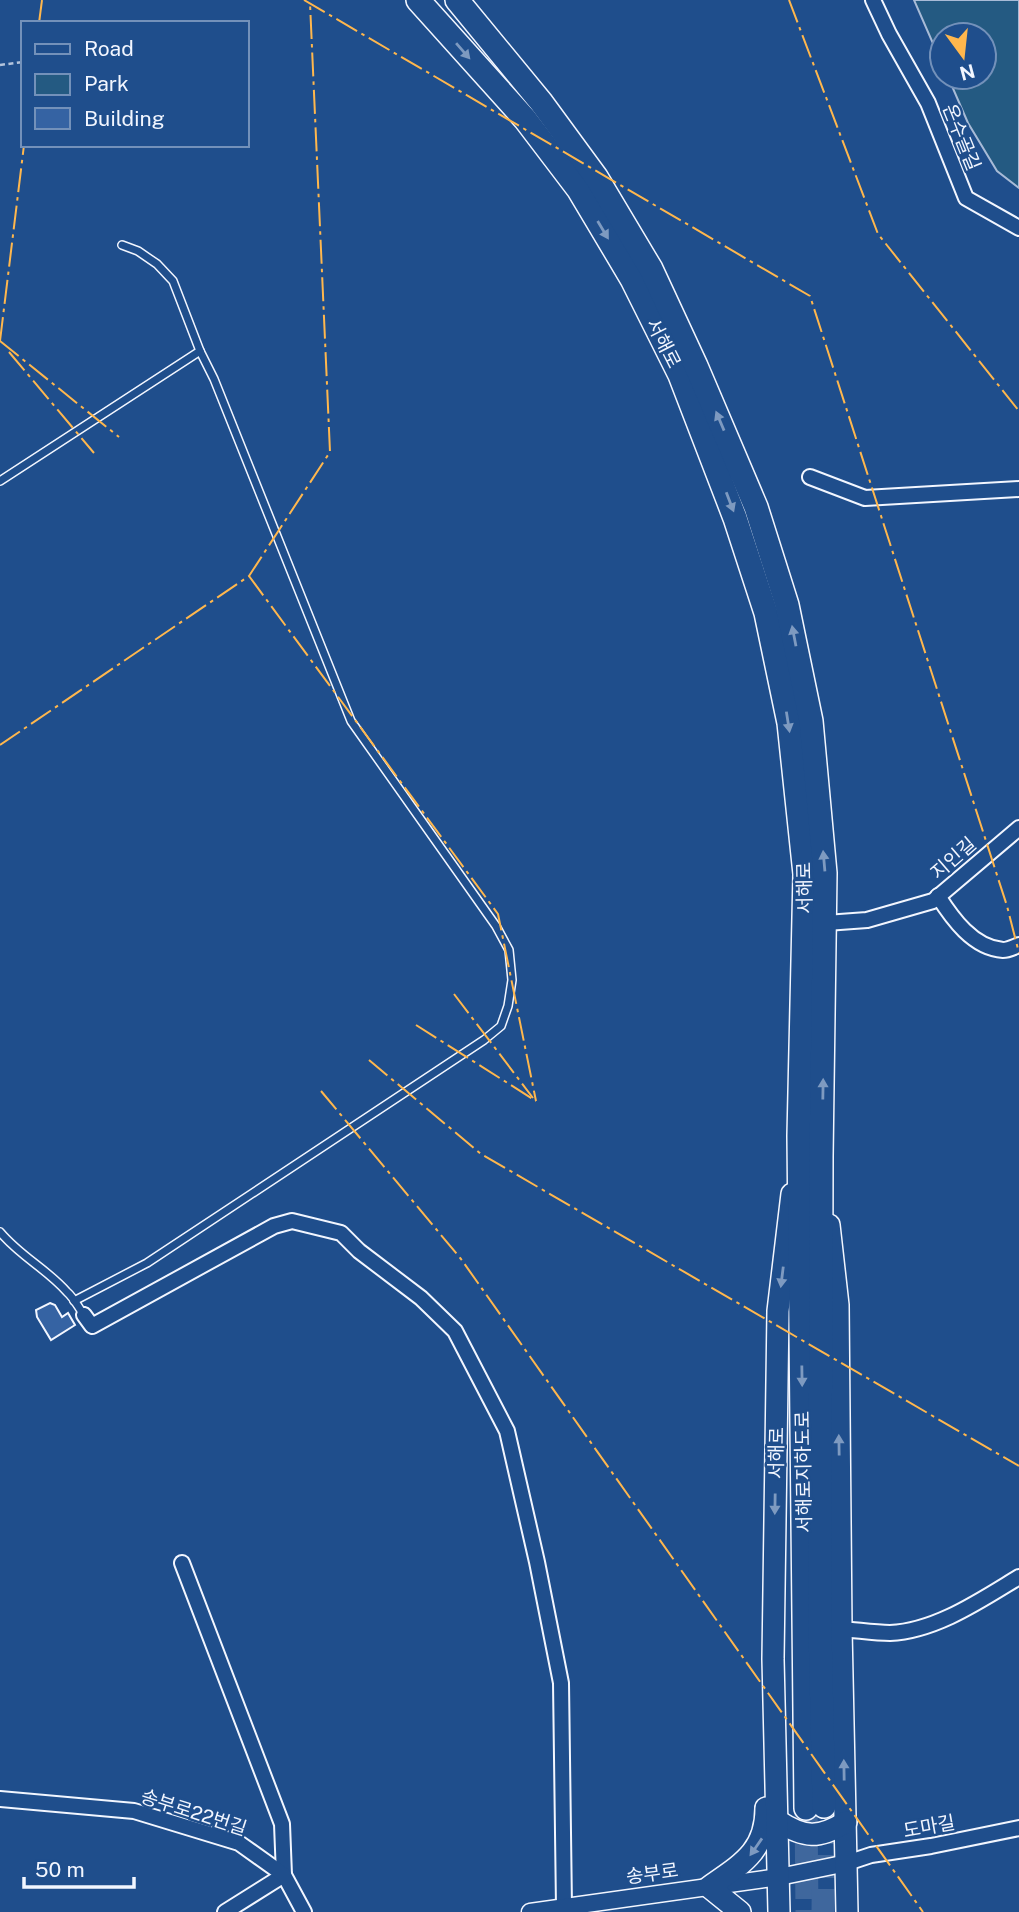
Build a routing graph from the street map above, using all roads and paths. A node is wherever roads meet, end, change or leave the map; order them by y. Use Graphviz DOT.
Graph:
graph roads {
  1 [pos="418,0"];
  2 [pos="457,0"];
  3 [pos="873,0"];
  4 [pos="21,62"];
  5 [pos="0,65"];
  6 [pos="1019,228"];
  7 [pos="122,245"];
  8 [pos="200,351"];
  9 [pos="810,477"];
  10 [pos="0,481"];
  11 [pos="1019,489"];
  12 [pos="1019,828"];
  13 [pos="938,896"];
  14 [pos="826,923"];
  15 [pos="1019,945"];
  16 [pos="799,1136"];
  17 [pos="821,1157"];
  18 [pos="0,1232"];
  19 [pos="74,1301"];
  20 [pos="84,1315"];
  21 [pos="182,1563"];
  22 [pos="1019,1577"];
  23 [pos="841,1629"];
  24 [pos="773,1659"];
  25 [pos="0,1799"];
  26 [pos="778,1821"];
  27 [pos="846,1822"];
  28 [pos="1019,1828"];
  29 [pos="847,1863"];
  30 [pos="284,1875"];
  31 [pos="779,1877"];
  32 [pos="709,1887"];
  33 [pos="564,1907"];
  34 [pos="225,1912"];
  35 [pos="304,1912"];
  36 [pos="530,1912"];
  37 [pos="740,1912"];
  38 [pos="779,1912"];
  39 [pos="847,1912"];
  1 -- 16 [label="highway, 서해로, one-way"];
  14 -- 2 [label="highway, 서해로, one-way"];
  3 -- 6 [label="street, 온수골길"];
  4 -- 5 [label="path"];
  7 -- 8 [label="lane"];
  8 -- 10 [label="lane"];
  8 -- 19 [label="lane"];
  9 -- 11 [label="street"];
  12 -- 13 [label="street, 지인길"];
  13 -- 14 [label="street, 지인길"];
  13 -- 15 [label="street"];
  17 -- 14 [label="highway, 서해로, one-way"];
  16 -- 17 [label="highway, 서해로지하도로, one-way"];
  16 -- 24 [label="main road, 서해로, one-way"];
  23 -- 17 [label="main road, 서해로, one-way"];
  18 -- 19 [label="lane"];
  19 -- 20 [label="lane"];
  20 -- 33 [label="street"];
  21 -- 30 [label="street"];
  22 -- 23 [label="street"];
  27 -- 23 [label="main road, 서해로, one-way"];
  24 -- 26 [label="main road, 서해로"];
  24 -- 32 [label="main road, one-way"];
  25 -- 30 [label="street, 송부로22번길"];
  26 -- 27 [label="main road"];
  26 -- 31 [label="main road, 서해로"];
  27 -- 29 [label="main road, 서해로"];
  28 -- 29 [label="street, 도마길"];
  29 -- 31 [label="street, 송부로"];
  29 -- 39 [label="main road, 서해로"];
  30 -- 34 [label="street"];
  30 -- 35 [label="street, 송부로22번길"];
  31 -- 32 [label="street, 송부로"];
  31 -- 38 [label="main road, 서해로"];
  32 -- 33 [label="street, 송부로"];
  32 -- 37 [label="main road"];
  33 -- 36 [label="street, 송부로"];
}
